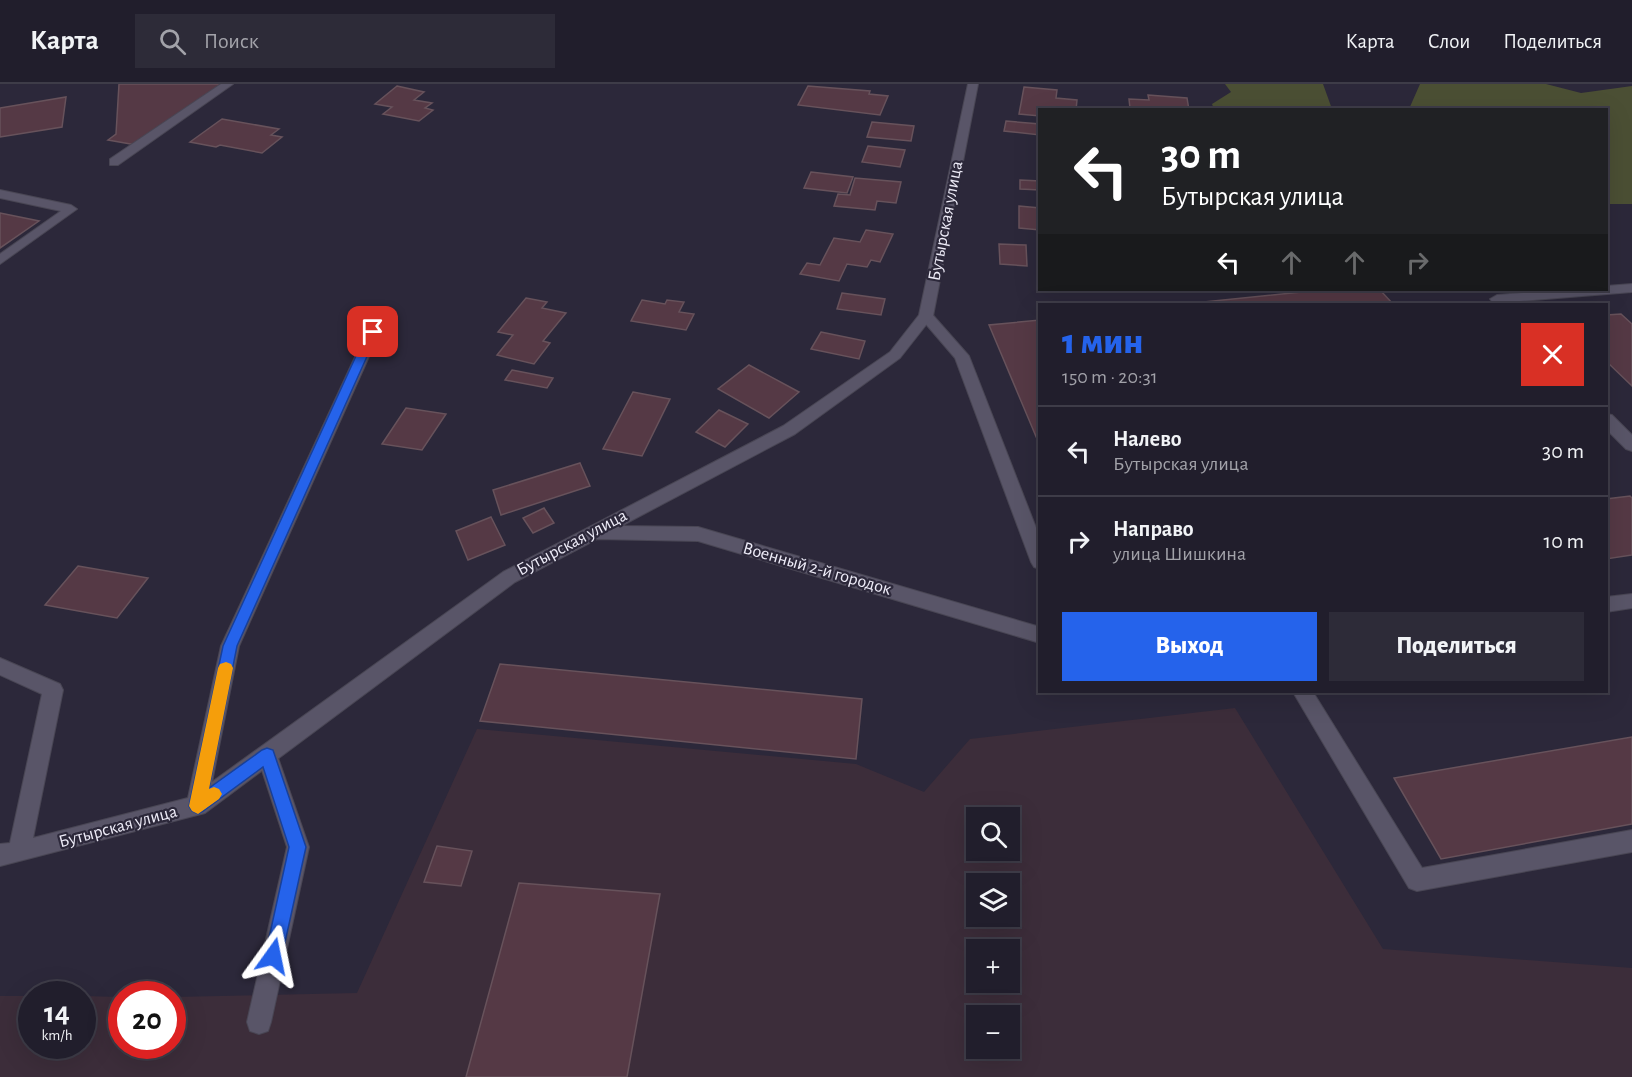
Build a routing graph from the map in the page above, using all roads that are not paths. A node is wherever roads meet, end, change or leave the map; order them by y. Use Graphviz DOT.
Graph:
graph roads {
  1 [pos="228,84"];
  2 [pos="974,84"];
  3 [pos="114,162"];
  4 [pos="0,194"];
  5 [pos="0,260"];
  6 [pos="1632,288"];
  7 [pos="1608,290"];
  8 [pos="1595,291"];
  9 [pos="1500,303"];
  10 [pos="926,316"];
  11 [pos="373,332"];
  12 [pos="1608,421"];
  13 [pos="1632,445"];
  14 [pos="591,532"];
  15 [pos="1038,557"];
  16 [pos="1632,602"];
  17 [pos="1608,605"];
  18 [pos="1038,634"];
  19 [pos="0,666"];
  20 [pos="1304,693"];
  21 [pos="267,755"];
  22 [pos="198,806"];
  23 [pos="1632,841"];
  24 [pos="10,854"];
  25 [pos="259,1022"];
  1 -- 3 [label="street"];
  2 -- 10 [label="street, Бутырская улица"];
  4 -- 5 [label="street"];
  6 -- 7 [label="street"];
  8 -- 9 [label="street"];
  10 -- 14 [label="street, Бутырская улица"];
  10 -- 15 [label="street"];
  11 -- 22 [label="street"];
  12 -- 13 [label="street"];
  14 -- 18 [label="street, Военный 2-й городок"];
  14 -- 21 [label="street, Бутырская улица"];
  16 -- 17 [label="street"];
  19 -- 24 [label="street"];
  20 -- 23 [label="street"];
  21 -- 22 [label="street, Бутырская улица"];
  21 -- 25 [label="street"];
  22 -- 24 [label="street, Бутырская улица"];
}
